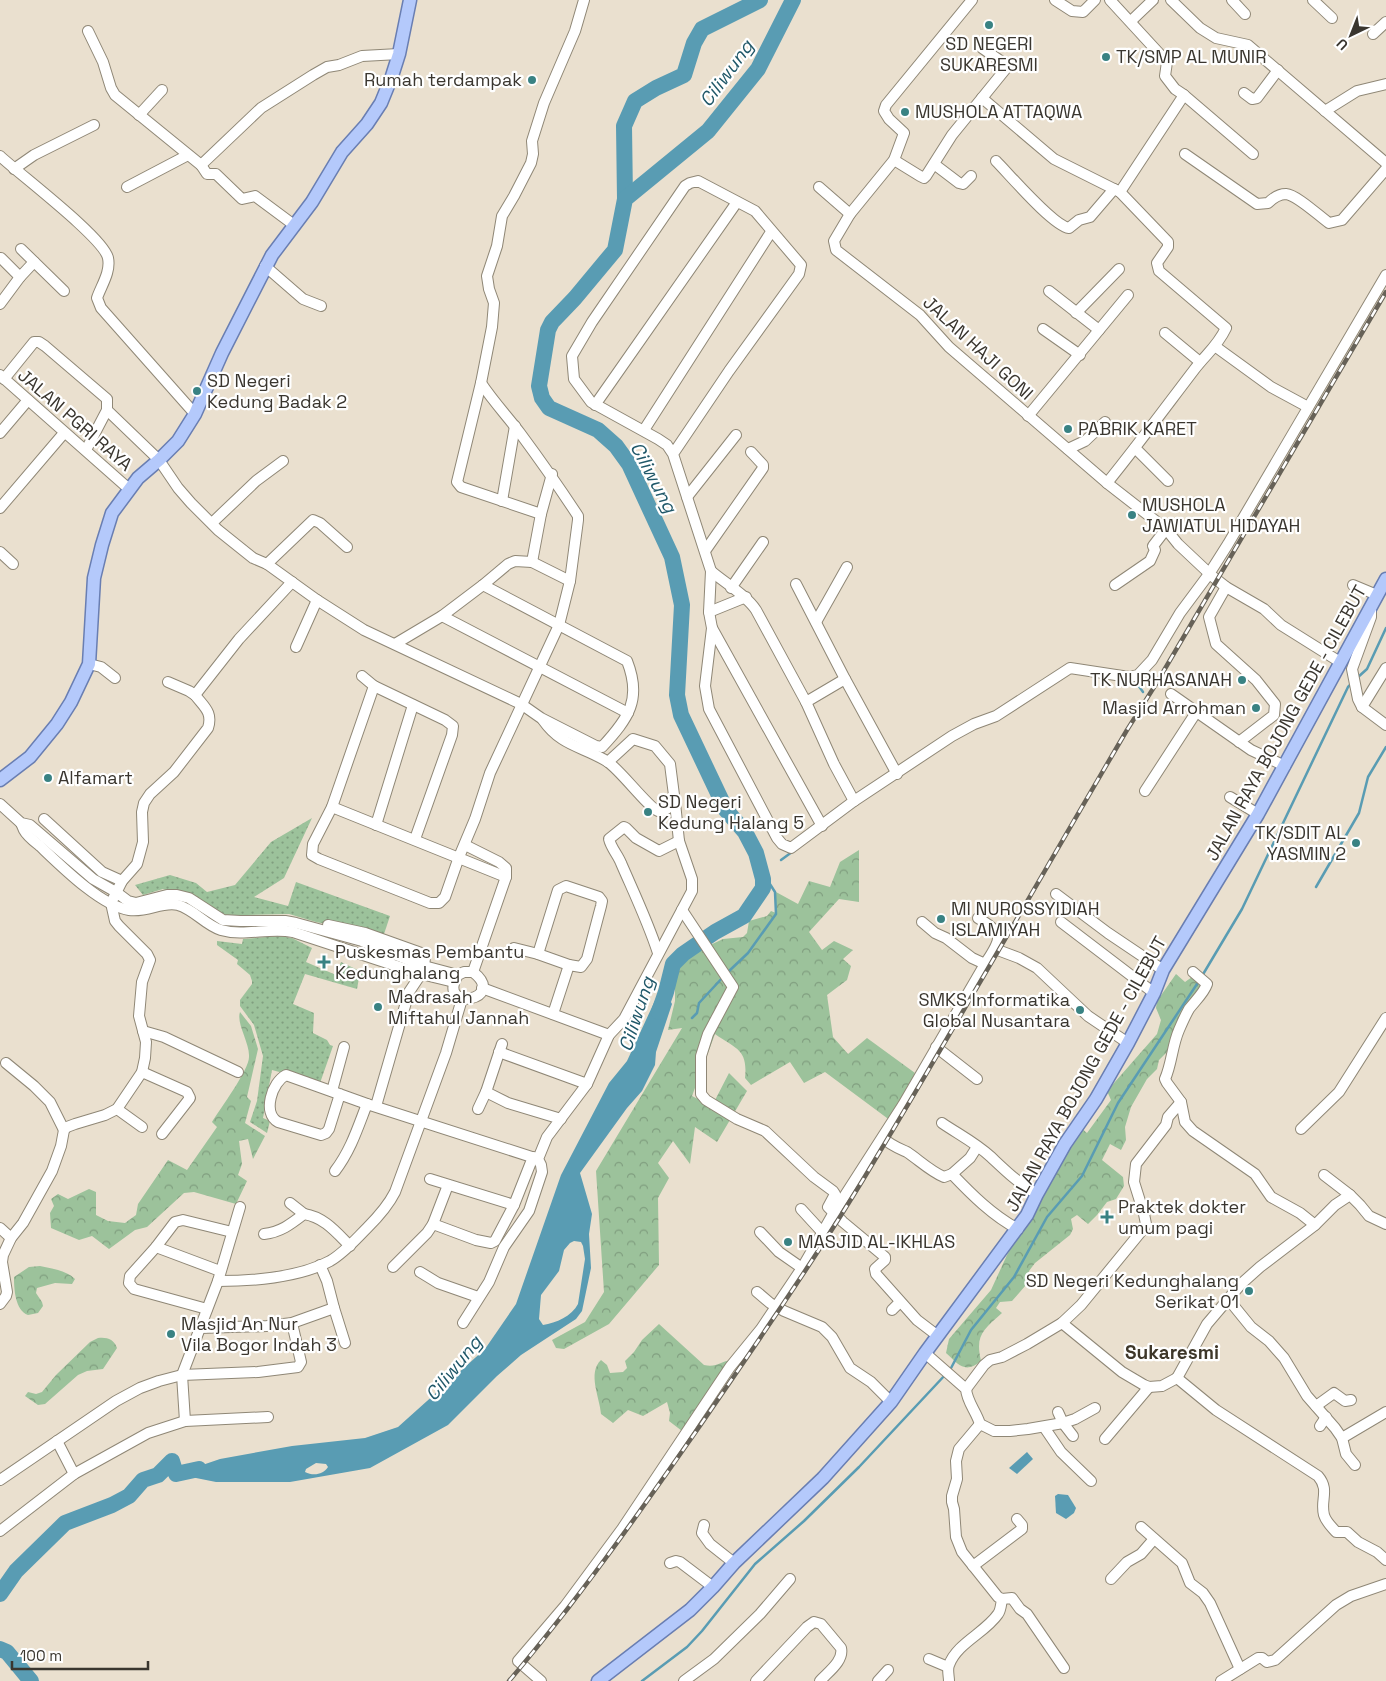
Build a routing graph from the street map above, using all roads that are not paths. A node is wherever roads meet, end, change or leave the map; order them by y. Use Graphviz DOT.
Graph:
graph roads {
  1 [pos="410,0"];
  2 [pos="584,0"];
  3 [pos="972,0"];
  4 [pos="1055,0"];
  5 [pos="1095,0"];
  6 [pos="1110,0"];
  7 [pos="1153,0"];
  8 [pos="1171,0"];
  9 [pos="1232,0"];
  10 [pos="1313,0"];
  11 [pos="1245,14"];
  12 [pos="1332,18"];
  13 [pos="1130,21"];
  14 [pos="1386,22"];
  15 [pos="88,32"];
  16 [pos="1373,34"];
  17 [pos="982,48"];
  18 [pos="399,54"];
  19 [pos="1278,70"];
  20 [pos="1386,84"];
  21 [pos="162,90"];
  22 [pos="1244,93"];
  23 [pos="1184,95"];
  24 [pos="982,98"];
  25 [pos="1325,111"];
  26 [pos="139,115"];
  27 [pos="94,125"];
  28 [pos="1186,154"];
  29 [pos="1253,154"];
  30 [pos="188,155"];
  31 [pos="0,156"];
  32 [pos="894,160"];
  33 [pos="996,161"];
  34 [pos="1386,163"];
  35 [pos="934,164"];
  36 [pos="201,165"];
  37 [pos="14,169"];
  38 [pos="1386,169"];
  39 [pos="971,176"];
  40 [pos="127,187"];
  41 [pos="819,187"];
  42 [pos="1117,191"];
  43 [pos="737,202"];
  44 [pos="850,214"];
  45 [pos="294,225"];
  46 [pos="771,232"];
  47 [pos="21,249"];
  48 [pos="1,258"];
  49 [pos="34,262"];
  50 [pos="265,266"];
  51 [pos="1119,269"];
  52 [pos="1386,275"];
  53 [pos="20,277"];
  54 [pos="64,291"];
  55 [pos="1049,291"];
  56 [pos="1128,295"];
  57 [pos="0,304"];
  58 [pos="321,306"];
  59 [pos="1076,313"];
  60 [pos="1043,329"];
  61 [pos="1099,330"];
  62 [pos="1165,333"];
  63 [pos="1216,347"];
  64 [pos="1080,354"];
  65 [pos="1200,362"];
  66 [pos="2,377"];
  67 [pos="482,383"];
  68 [pos="28,400"];
  69 [pos="594,405"];
  70 [pos="1308,406"];
  71 [pos="107,410"];
  72 [pos="195,414"];
  73 [pos="1028,416"];
  74 [pos="1105,422"];
  75 [pos="515,426"];
  76 [pos="644,430"];
  77 [pos="0,433"];
  78 [pos="64,433"];
  79 [pos="736,435"];
  80 [pos="1136,448"];
  81 [pos="86,450"];
  82 [pos="1068,450"];
  83 [pos="751,452"];
  84 [pos="673,454"];
  85 [pos="160,460"];
  86 [pos="284,461"];
  87 [pos="552,474"];
  88 [pos="1168,481"];
  89 [pos="1107,483"];
  90 [pos="129,489"];
  91 [pos="687,497"];
  92 [pos="502,501"];
  93 [pos="0,508"];
  94 [pos="540,514"];
  95 [pos="212,523"];
  96 [pos="1166,529"];
  97 [pos="762,542"];
  98 [pos="348,547"];
  99 [pos="705,551"];
  100 [pos="0,552"];
  101 [pos="532,562"];
  102 [pos="13,564"];
  103 [pos="266,564"];
  104 [pos="847,566"];
  105 [pos="711,571"];
  106 [pos="1209,574"];
  107 [pos="1386,579"];
  108 [pos="570,581"];
  109 [pos="292,582"];
  110 [pos="796,584"];
  111 [pos="483,585"];
  112 [pos="1115,585"];
  113 [pos="1353,585"];
  114 [pos="1226,587"];
  115 [pos="731,588"];
  116 [pos="1377,595"];
  117 [pos="746,597"];
  118 [pos="317,600"];
  119 [pos="1371,607"];
  120 [pos="709,612"];
  121 [pos="442,616"];
  122 [pos="816,622"];
  123 [pos="559,625"];
  124 [pos="712,628"];
  125 [pos="395,644"];
  126 [pos="296,647"];
  127 [pos="1340,662"];
  128 [pos="89,664"];
  129 [pos="539,665"];
  130 [pos="1386,668"];
  131 [pos="362,676"];
  132 [pos="115,678"];
  133 [pos="845,680"];
  134 [pos="168,682"];
  135 [pos="374,686"];
  136 [pos="1171,694"];
  137 [pos="195,696"];
  138 [pos="806,702"];
  139 [pos="1360,703"];
  140 [pos="521,704"];
  141 [pos="413,705"];
  142 [pos="1197,711"];
  143 [pos="628,713"];
  144 [pos="541,718"];
  145 [pos="1386,725"];
  146 [pos="1239,742"];
  147 [pos="608,762"];
  148 [pos="1285,766"];
  149 [pos="897,774"];
  150 [pos="0,780"];
  151 [pos="1144,790"];
  152 [pos="1230,797"];
  153 [pos="854,801"];
  154 [pos="675,803"];
  155 [pos="0,804"];
  156 [pos="332,807"];
  157 [pos="1258,814"];
  158 [pos="44,819"];
  159 [pos="21,823"];
  160 [pos="376,825"];
  161 [pos="822,826"];
  162 [pos="415,839"];
  163 [pos="679,841"];
  164 [pos="465,845"];
  165 [pos="459,857"];
  166 [pos="506,877"];
  167 [pos="122,881"];
  168 [pos="116,892"];
  169 [pos="1056,894"];
  170 [pos="156,902"];
  171 [pos="111,903"];
  172 [pos="682,910"];
  173 [pos="978,918"];
  174 [pos="922,922"];
  175 [pos="1061,922"];
  176 [pos="514,948"];
  177 [pos="995,949"];
  178 [pos="658,953"];
  179 [pos="538,954"];
  180 [pos="985,964"];
  181 [pos="569,965"];
  182 [pos="422,970"];
  183 [pos="1163,970"];
  184 [pos="473,972"];
  185 [pos="1194,972"];
  186 [pos="456,978"];
  187 [pos="482,988"];
  188 [pos="1154,993"];
  189 [pos="462,999"];
  190 [pos="552,1014"];
  191 [pos="1386,1018"];
  192 [pos="143,1031"];
  193 [pos="609,1035"];
  194 [pos="1128,1043"];
  195 [pos="344,1047"];
  196 [pos="936,1047"];
  197 [pos="6,1063"];
  198 [pos="142,1072"];
  199 [pos="238,1072"];
  200 [pos="976,1079"];
  201 [pos="587,1084"];
  202 [pos="486,1092"];
  203 [pos="336,1093"];
  204 [pos="1181,1102"];
  205 [pos="371,1105"];
  206 [pos="117,1109"];
  207 [pos="478,1109"];
  208 [pos="561,1119"];
  209 [pos="421,1121"];
  210 [pos="942,1123"];
  211 [pos="142,1126"];
  212 [pos="1301,1129"];
  213 [pos="64,1130"];
  214 [pos="162,1134"];
  215 [pos="883,1138"];
  216 [pos="977,1147"];
  217 [pos="536,1158"];
  218 [pos="335,1170"];
  219 [pos="952,1174"];
  220 [pos="1324,1175"];
  221 [pos="430,1179"];
  222 [pos="448,1185"];
  223 [pos="1037,1194"];
  224 [pos="1350,1195"];
  225 [pos="290,1203"];
  226 [pos="514,1206"];
  227 [pos="240,1207"];
  228 [pos="801,1209"];
  229 [pos="304,1214"];
  230 [pos="833,1214"];
  231 [pos="433,1224"];
  232 [pos="1386,1224"];
  233 [pos="1315,1225"];
  234 [pos="0,1228"];
  235 [pos="1018,1229"];
  236 [pos="232,1232"];
  237 [pos="760,1232"];
  238 [pos="823,1233"];
  239 [pos="264,1234"];
  240 [pos="11,1238"];
  241 [pos="350,1246"];
  242 [pos="156,1247"];
  243 [pos="1,1262"];
  244 [pos="320,1265"];
  245 [pos="393,1267"];
  246 [pos="802,1268"];
  247 [pos="420,1272"];
  248 [pos="219,1276"];
  249 [pos="758,1292"];
  250 [pos="478,1296"];
  251 [pos="1229,1300"];
  252 [pos="900,1302"];
  253 [pos="0,1304"];
  254 [pos="776,1306"];
  255 [pos="334,1308"];
  256 [pos="207,1309"];
  257 [pos="892,1310"];
  258 [pos="292,1323"];
  259 [pos="463,1323"];
  260 [pos="1062,1323"];
  261 [pos="200,1328"];
  262 [pos="938,1336"];
  263 [pos="345,1343"];
  264 [pos="929,1357"];
  265 [pos="182,1375"];
  266 [pos="1177,1378"];
  267 [pos="1149,1387"];
  268 [pos="966,1389"];
  269 [pos="1351,1400"];
  270 [pos="891,1402"];
  271 [pos="1316,1406"];
  272 [pos="1095,1408"];
  273 [pos="1058,1412"];
  274 [pos="1386,1412"];
  275 [pos="268,1417"];
  276 [pos="1326,1417"];
  277 [pos="185,1421"];
  278 [pos="980,1424"];
  279 [pos="1064,1424"];
  280 [pos="1320,1426"];
  281 [pos="1044,1427"];
  282 [pos="1073,1436"];
  283 [pos="1342,1438"];
  284 [pos="1104,1439"];
  285 [pos="57,1441"];
  286 [pos="1355,1465"];
  287 [pos="74,1474"];
  288 [pos="0,1480"];
  289 [pos="1091,1481"];
  290 [pos="1017,1519"];
  291 [pos="704,1524"];
  292 [pos="1140,1527"];
  293 [pos="0,1532"];
  294 [pos="1154,1539"];
  295 [pos="1386,1560"];
  296 [pos="670,1563"];
  297 [pos="734,1563"];
  298 [pos="973,1566"];
  299 [pos="790,1579"];
  300 [pos="1111,1580"];
  301 [pos="1386,1584"];
  302 [pos="713,1587"];
  303 [pos="1002,1599"];
  304 [pos="929,1659"];
  305 [pos="948,1667"];
  306 [pos="1064,1668"];
  307 [pos="1240,1669"];
  308 [pos="888,1670"];
  309 [pos="541,1681"];
  310 [pos="598,1681"];
  311 [pos="684,1681"];
  312 [pos="756,1681"];
  313 [pos="820,1681"];
  314 [pos="878,1681"];
  315 [pos="949,1681"];
  316 [pos="1221,1681"];
  1 -- 18 [label="main road"];
  2 -- 67 [label="street"];
  3 -- 32 [label="street, JALAN HAJI GONI"];
  4 -- 5 [label="street"];
  6 -- 13 [label="street"];
  7 -- 13 [label="street"];
  8 -- 19 [label="street"];
  9 -- 11 [label="street"];
  10 -- 12 [label="street"];
  13 -- 23 [label="street"];
  14 -- 16 [label="street"];
  15 -- 26 [label="street"];
  17 -- 24 [label="street"];
  18 -- 36 [label="street"];
  18 -- 45 [label="main road"];
  19 -- 22 [label="street"];
  19 -- 25 [label="street"];
  20 -- 25 [label="street"];
  21 -- 26 [label="street"];
  23 -- 29 [label="street"];
  23 -- 42 [label="street"];
  24 -- 35 [label="street"];
  24 -- 42 [label="street"];
  25 -- 34 [label="street"];
  26 -- 30 [label="street"];
  27 -- 37 [label="street"];
  28 -- 38 [label="street"];
  30 -- 36 [label="street"];
  30 -- 40 [label="street"];
  31 -- 37 [label="street"];
  32 -- 35 [label="street"];
  32 -- 44 [label="street, JALAN HAJI GONI"];
  33 -- 42 [label="street"];
  35 -- 39 [label="street"];
  36 -- 45 [label="street"];
  37 -- 72 [label="street"];
  41 -- 44 [label="street"];
  42 -- 63 [label="street"];
  43 -- 46 [label="street"];
  43 -- 69 [label="street"];
  43 -- 69 [label="street"];
  44 -- 73 [label="street, JALAN HAJI GONI"];
  45 -- 50 [label="main road"];
  46 -- 76 [label="street"];
  46 -- 84 [label="street"];
  47 -- 49 [label="street"];
  48 -- 53 [label="street"];
  49 -- 53 [label="street"];
  49 -- 54 [label="street"];
  50 -- 58 [label="street"];
  50 -- 72 [label="main road"];
  51 -- 59 [label="street"];
  52 -- 70 [label="street"];
  53 -- 57 [label="street"];
  55 -- 59 [label="street"];
  56 -- 61 [label="street"];
  59 -- 61 [label="street"];
  60 -- 64 [label="street"];
  61 -- 64 [label="street"];
  62 -- 65 [label="street"];
  63 -- 65 [label="street"];
  63 -- 70 [label="street"];
  64 -- 73 [label="street"];
  65 -- 80 [label="street"];
  66 -- 68 [label="street, JALAN PGRI RAYA"];
  66 -- 71 [label="street"];
  67 -- 75 [label="street"];
  67 -- 92 [label="street"];
  68 -- 77 [label="street"];
  68 -- 78 [label="street, JALAN PGRI RAYA"];
  69 -- 76 [label="street"];
  70 -- 106 [label="street"];
  71 -- 81 [label="street"];
  71 -- 85 [label="street"];
  72 -- 85 [label="main road"];
  73 -- 82 [label="street, JALAN HAJI GONI"];
  74 -- 82 [label="street"];
  75 -- 87 [label="street"];
  75 -- 92 [label="street"];
  76 -- 84 [label="street"];
  78 -- 81 [label="street, JALAN PGRI RAYA"];
  78 -- 93 [label="street"];
  79 -- 91 [label="street"];
  80 -- 88 [label="street"];
  80 -- 89 [label="street"];
  81 -- 90 [label="street, JALAN PGRI RAYA"];
  82 -- 89 [label="street, JALAN HAJI GONI"];
  83 -- 99 [label="street"];
  84 -- 91 [label="street"];
  85 -- 90 [label="main road"];
  85 -- 95 [label="street"];
  86 -- 95 [label="street"];
  87 -- 94 [label="street"];
  87 -- 108 [label="street"];
  89 -- 96 [label="street, JALAN HAJI GONI"];
  90 -- 128 [label="main road"];
  91 -- 99 [label="street"];
  92 -- 94 [label="street"];
  94 -- 101 [label="street"];
  95 -- 103 [label="street"];
  96 -- 106 [label="street, JALAN HAJI GONI"];
  96 -- 112 [label="street"];
  97 -- 115 [label="street"];
  98 -- 103 [label="street"];
  99 -- 105 [label="street"];
  100 -- 102 [label="street"];
  101 -- 108 [label="street"];
  101 -- 111 [label="street"];
  103 -- 109 [label="street"];
  104 -- 122 [label="street"];
  105 -- 115 [label="street"];
  105 -- 120 [label="street"];
  106 -- 114 [label="street, JALAN HAJI GONI"];
  106 -- 149 [label="street"];
  107 -- 116 [label="main road, JALAN RAYA BOJONG GEDE - CILEBUT"];
  108 -- 123 [label="street"];
  109 -- 118 [label="street"];
  109 -- 137 [label="street"];
  110 -- 122 [label="street"];
  111 -- 121 [label="street"];
  111 -- 123 [label="street"];
  113 -- 116 [label="street"];
  114 -- 127 [label="street, JALAN HAJI GONI"];
  114 -- 146 [label="street"];
  115 -- 117 [label="street"];
  116 -- 119 [label="main road, JALAN RAYA BOJONG GEDE - CILEBUT"];
  117 -- 120 [label="street"];
  117 -- 138 [label="street"];
  118 -- 125 [label="street"];
  118 -- 126 [label="street"];
  119 -- 127 [label="main road, JALAN RAYA BOJONG GEDE - CILEBUT"];
  119 -- 139 [label="street"];
  120 -- 124 [label="street"];
  121 -- 125 [label="street"];
  121 -- 129 [label="street"];
  122 -- 133 [label="street"];
  123 -- 129 [label="street"];
  123 -- 143 [label="street"];
  124 -- 161 [label="street"];
  124 -- 161 [label="street"];
  125 -- 140 [label="street"];
  127 -- 148 [label="main road, JALAN RAYA BOJONG GEDE - CILEBUT"];
  128 -- 132 [label="street"];
  128 -- 150 [label="main road"];
  129 -- 140 [label="street"];
  129 -- 143 [label="street"];
  130 -- 139 [label="street"];
  131 -- 135 [label="street"];
  133 -- 138 [label="street"];
  133 -- 149 [label="street"];
  134 -- 137 [label="street"];
  135 -- 141 [label="street"];
  135 -- 156 [label="street"];
  136 -- 142 [label="street"];
  137 -- 167 [label="street"];
  138 -- 153 [label="street"];
  139 -- 145 [label="street"];
  140 -- 144 [label="street"];
  140 -- 164 [label="street"];
  141 -- 160 [label="street"];
  141 -- 162 [label="street"];
  142 -- 146 [label="street"];
  142 -- 151 [label="street"];
  143 -- 144 [label="street"];
  144 -- 147 [label="street"];
  146 -- 148 [label="street"];
  147 -- 154 [label="street"];
  147 -- 154 [label="street"];
  148 -- 157 [label="main road, JALAN RAYA BOJONG GEDE - CILEBUT"];
  149 -- 153 [label="street"];
  152 -- 157 [label="street"];
  153 -- 161 [label="street"];
  154 -- 163 [label="street"];
  155 -- 159 [label="street"];
  156 -- 160 [label="street"];
  156 -- 165 [label="street"];
  157 -- 183 [label="main road, JALAN RAYA BOJONG GEDE - CILEBUT"];
  158 -- 167 [label="street"];
  159 -- 168 [label="street"];
  159 -- 171 [label="street"];
  160 -- 162 [label="street"];
  162 -- 165 [label="street"];
  163 -- 172 [label="street"];
  163 -- 178 [label="street"];
  164 -- 165 [label="street"];
  164 -- 166 [label="street"];
  165 -- 166 [label="street"];
  166 -- 184 [label="street"];
  167 -- 168 [label="street"];
  168 -- 170 [label="street"];
  168 -- 171 [label="street"];
  169 -- 183 [label="street"];
  170 -- 171 [label="street"];
  170 -- 182 [label="street"];
  170 -- 182 [label="street"];
  171 -- 192 [label="street"];
  172 -- 178 [label="street"];
  172 -- 230 [label="street"];
  173 -- 177 [label="street"];
  174 -- 180 [label="street"];
  175 -- 188 [label="street"];
  176 -- 179 [label="street"];
  177 -- 180 [label="street"];
  177 -- 194 [label="street"];
  178 -- 193 [label="street"];
  179 -- 181 [label="street"];
  179 -- 181 [label="street"];
  180 -- 196 [label="street"];
  181 -- 190 [label="street"];
  182 -- 186 [label="street"];
  182 -- 205 [label="street"];
  183 -- 188 [label="main road, JALAN RAYA BOJONG GEDE - CILEBUT"];
  184 -- 186 [label="street"];
  184 -- 187 [label="street"];
  185 -- 204 [label="street"];
  186 -- 189 [label="street"];
  187 -- 189 [label="street"];
  187 -- 190 [label="street"];
  188 -- 194 [label="main road, JALAN RAYA BOJONG GEDE - CILEBUT"];
  189 -- 209 [label="street"];
  190 -- 193 [label="street"];
  191 -- 212 [label="street"];
  192 -- 198 [label="street"];
  192 -- 199 [label="street"];
  193 -- 201 [label="street"];
  194 -- 223 [label="main road, JALAN RAYA BOJONG GEDE - CILEBUT"];
  195 -- 203 [label="street"];
  196 -- 200 [label="street"];
  196 -- 215 [label="street"];
  197 -- 213 [label="street"];
  198 -- 206 [label="street"];
  198 -- 214 [label="street"];
  201 -- 202 [label="street"];
  201 -- 208 [label="street"];
  202 -- 207 [label="street"];
  202 -- 208 [label="street"];
  203 -- 203 [label="street"];
  203 -- 205 [label="street"];
  204 -- 233 [label="street"];
  204 -- 260 [label="street"];
  205 -- 209 [label="street"];
  205 -- 218 [label="street"];
  206 -- 211 [label="street"];
  206 -- 213 [label="street"];
  208 -- 217 [label="street"];
  209 -- 217 [label="street"];
  209 -- 241 [label="street"];
  210 -- 216 [label="street"];
  213 -- 240 [label="street"];
  215 -- 219 [label="street"];
  215 -- 230 [label="street"];
  216 -- 219 [label="street"];
  216 -- 223 [label="street"];
  217 -- 226 [label="street"];
  217 -- 250 [label="street"];
  219 -- 235 [label="street"];
  220 -- 224 [label="street"];
  221 -- 222 [label="street"];
  222 -- 226 [label="street"];
  222 -- 231 [label="street"];
  223 -- 235 [label="main road, JALAN RAYA BOJONG GEDE - CILEBUT"];
  224 -- 232 [label="street"];
  224 -- 233 [label="street"];
  225 -- 229 [label="street"];
  226 -- 231 [label="street"];
  227 -- 236 [label="street"];
  228 -- 238 [label="street"];
  229 -- 239 [label="street"];
  229 -- 241 [label="street"];
  230 -- 238 [label="street"];
  230 -- 252 [label="street"];
  231 -- 245 [label="street"];
  233 -- 251 [label="street"];
  234 -- 240 [label="street"];
  235 -- 262 [label="main road, JALAN RAYA BOJONG GEDE - CILEBUT"];
  236 -- 242 [label="street"];
  236 -- 248 [label="street"];
  237 -- 246 [label="street"];
  238 -- 246 [label="street"];
  240 -- 243 [label="street"];
  241 -- 244 [label="street"];
  242 -- 248 [label="street"];
  242 -- 256 [label="street"];
  243 -- 253 [label="street"];
  244 -- 248 [label="street"];
  244 -- 255 [label="street"];
  246 -- 254 [label="street"];
  247 -- 250 [label="street"];
  248 -- 256 [label="street"];
  249 -- 254 [label="street"];
  250 -- 259 [label="street"];
  251 -- 266 [label="street"];
  251 -- 271 [label="street"];
  252 -- 257 [label="street"];
  252 -- 262 [label="street"];
  254 -- 270 [label="street"];
  254 -- 309 [label="street"];
  255 -- 258 [label="street"];
  255 -- 263 [label="street"];
  256 -- 261 [label="street"];
  258 -- 261 [label="street"];
  258 -- 265 [label="street"];
  260 -- 267 [label="street"];
  260 -- 268 [label="street"];
  261 -- 265 [label="street"];
  262 -- 264 [label="main road, JALAN RAYA BOJONG GEDE - CILEBUT"];
  264 -- 268 [label="street"];
  264 -- 270 [label="main road, JALAN RAYA BOJONG GEDE - CILEBUT"];
  265 -- 277 [label="street"];
  265 -- 285 [label="street"];
  266 -- 267 [label="street"];
  266 -- 295 [label="street"];
  267 -- 284 [label="street"];
  268 -- 278 [label="street"];
  269 -- 271 [label="street"];
  270 -- 297 [label="main road, JALAN RAYA BOJONG GEDE - CILEBUT"];
  271 -- 276 [label="street"];
  272 -- 279 [label="street"];
  273 -- 279 [label="street"];
  274 -- 283 [label="street"];
  275 -- 277 [label="street"];
  276 -- 280 [label="street"];
  276 -- 283 [label="street"];
  277 -- 287 [label="street"];
  278 -- 281 [label="street"];
  278 -- 298 [label="street"];
  279 -- 281 [label="street"];
  279 -- 282 [label="street"];
  281 -- 289 [label="street"];
  283 -- 286 [label="street"];
  285 -- 287 [label="street"];
  285 -- 288 [label="street"];
  287 -- 293 [label="street"];
  290 -- 298 [label="street"];
  291 -- 297 [label="street"];
  292 -- 294 [label="street"];
  294 -- 300 [label="street"];
  294 -- 307 [label="street"];
  296 -- 302 [label="street"];
  297 -- 302 [label="main road, JALAN RAYA BOJONG GEDE - CILEBUT"];
  298 -- 303 [label="street"];
  299 -- 311 [label="street"];
  301 -- 307 [label="street"];
  302 -- 310 [label="main road, JALAN RAYA BOJONG GEDE - CILEBUT"];
  303 -- 305 [label="street"];
  303 -- 306 [label="street"];
  304 -- 305 [label="street"];
  305 -- 315 [label="street"];
  307 -- 316 [label="street"];
  308 -- 314 [label="street"];
  312 -- 313 [label="street"];
}
